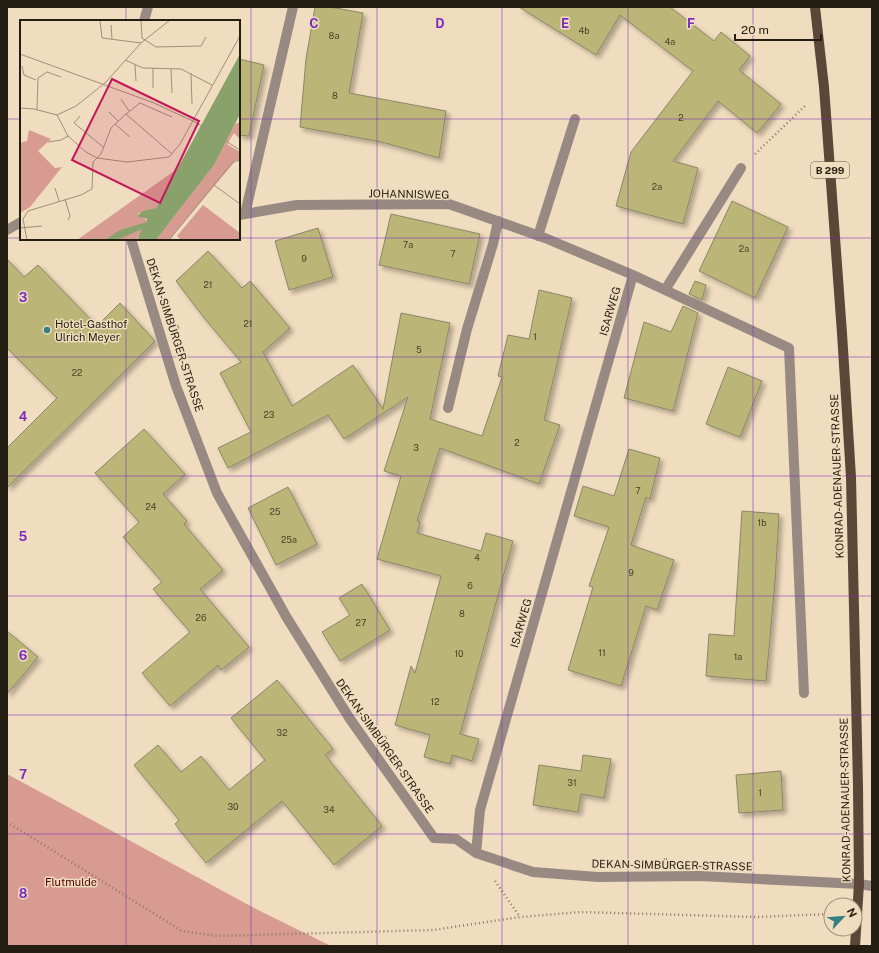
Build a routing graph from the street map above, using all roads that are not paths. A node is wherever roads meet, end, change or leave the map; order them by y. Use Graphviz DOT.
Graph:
graph roads {
  1 [pos="148,7"];
  2 [pos="293,7"];
  3 [pos="815,7"];
  4 [pos="144,20"];
  5 [pos="575,119"];
  6 [pos="741,168"];
  7 [pos="242,214"];
  8 [pos="498,222"];
  9 [pos="20,223"];
  10 [pos="7,230"];
  11 [pos="538,236"];
  12 [pos="131,240"];
  13 [pos="633,275"];
  14 [pos="665,290"];
  15 [pos="448,408"];
  16 [pos="804,693"];
  17 [pos="476,853"];
  18 [pos="859,884"];
  19 [pos="872,886"];
  20 [pos="855,946"];
  1 -- 4 [label="street"];
  2 -- 7 [label="street, JOHANNISWEG"];
  3 -- 18 [label="main road, KONRAD-ADENAUER-STRASSE / B 299"];
  5 -- 11 [label="street"];
  6 -- 14 [label="street"];
  7 -- 8 [label="street, JOHANNISWEG"];
  8 -- 11 [label="street, JOHANNISWEG"];
  8 -- 15 [label="street"];
  9 -- 10 [label="street"];
  11 -- 13 [label="street, JOHANNISWEG"];
  12 -- 17 [label="street, DEKAN-SIMBÜRGER-STRASSE"];
  13 -- 14 [label="street, ISARWEG"];
  13 -- 17 [label="street, ISARWEG"];
  14 -- 16 [label="street, ISARWEG"];
  17 -- 18 [label="street, DEKAN-SIMBÜRGER-STRASSE"];
  18 -- 19 [label="street, DEKAN-SIMBÜRGER-STRASSE"];
  18 -- 20 [label="main road, KONRAD-ADENAUER-STRASSE / B 299"];
}
